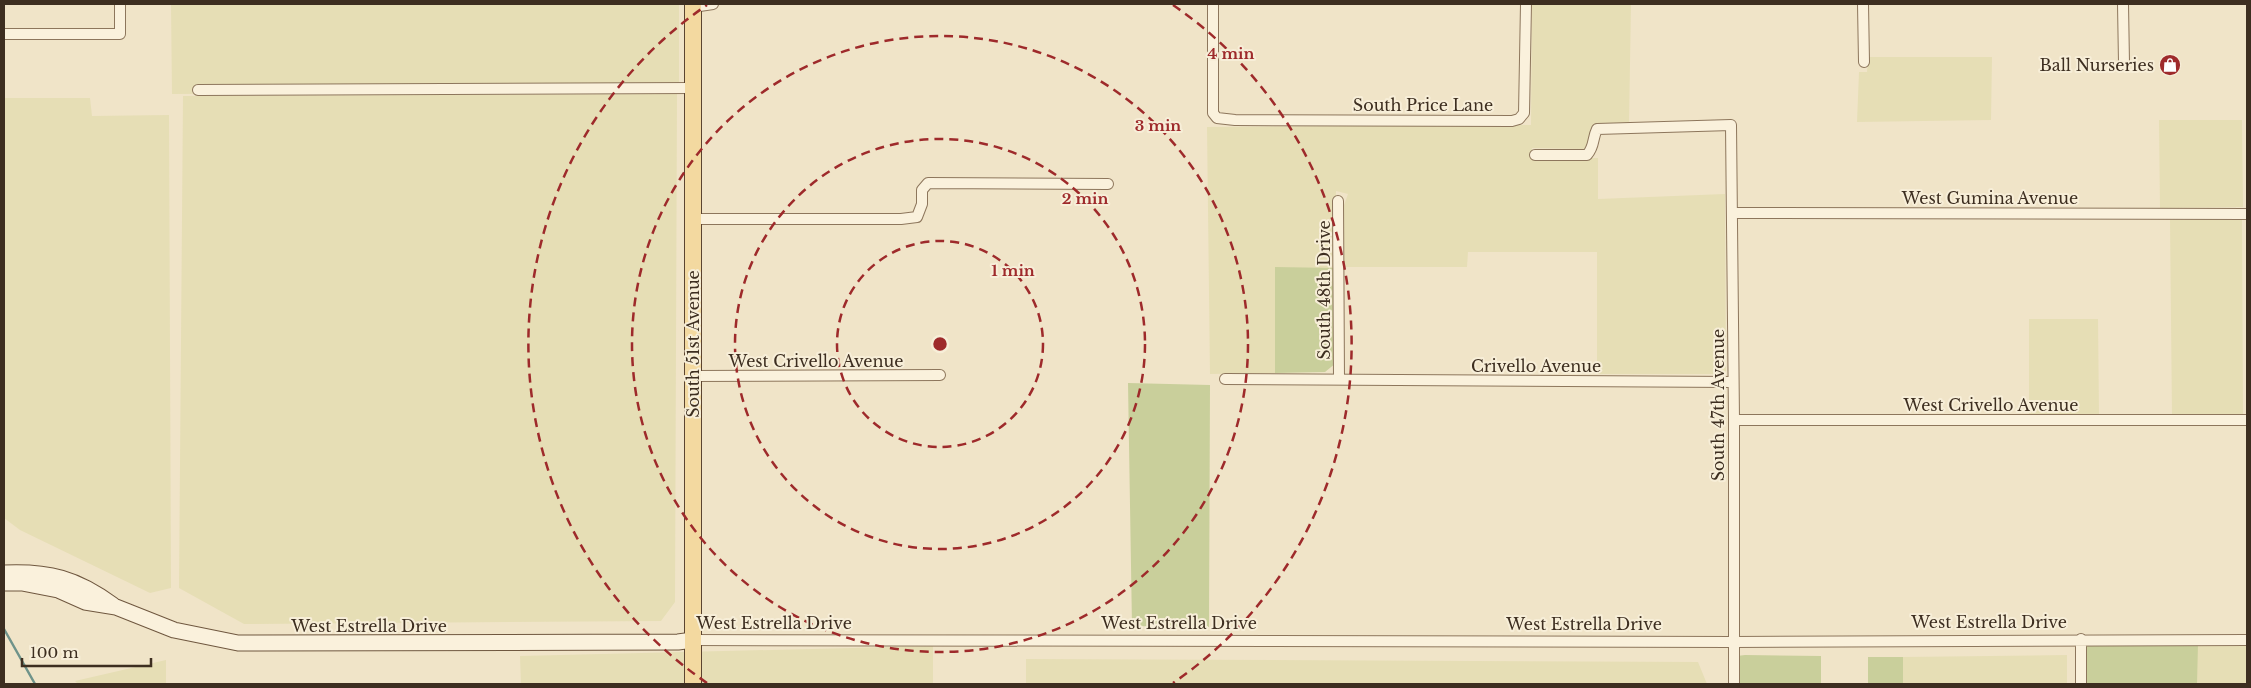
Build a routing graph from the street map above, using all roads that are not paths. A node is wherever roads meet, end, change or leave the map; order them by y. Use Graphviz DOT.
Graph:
graph roads {
  1 [pos="120,4"];
  2 [pos="713,4"];
  3 [pos="1213,4"];
  4 [pos="1526,4"];
  5 [pos="1863,4"];
  6 [pos="2123,4"];
  7 [pos="693,5"];
  8 [pos="4,34"];
  9 [pos="1864,62"];
  10 [pos="2124,64"];
  11 [pos="693,88"];
  12 [pos="198,90"];
  13 [pos="1535,155"];
  14 [pos="1108,184"];
  15 [pos="1338,201"];
  16 [pos="1732,213"];
  17 [pos="2247,214"];
  18 [pos="693,218"];
  19 [pos="693,376"];
  20 [pos="940,376"];
  21 [pos="1225,379"];
  22 [pos="1339,380"];
  23 [pos="1733,382"];
  24 [pos="1734,420"];
  25 [pos="2247,420"];
  26 [pos="4,573"];
  27 [pos="4,583"];
  28 [pos="116,607"];
  29 [pos="2081,639"];
  30 [pos="693,640"];
  31 [pos="2247,640"];
  32 [pos="1733,642"];
  33 [pos="693,684"];
  34 [pos="1734,684"];
  35 [pos="2081,684"];
  1 -- 8 [label="street"];
  2 -- 7 [label="street"];
  3 -- 4 [label="street, South Price Lane"];
  5 -- 9 [label="street"];
  6 -- 10 [label="street"];
  7 -- 11 [label="main road, South 51st Avenue"];
  11 -- 12 [label="street"];
  11 -- 18 [label="main road, South 51st Avenue"];
  13 -- 16 [label="street, South 47th Avenue"];
  14 -- 18 [label="street"];
  15 -- 22 [label="street, South 48th Drive"];
  16 -- 17 [label="street, West Gumina Avenue"];
  16 -- 23 [label="street, South 47th Avenue"];
  18 -- 19 [label="main road, South 51st Avenue"];
  19 -- 20 [label="street, West Crivello Avenue"];
  19 -- 30 [label="main road, South 51st Avenue"];
  21 -- 22 [label="street"];
  22 -- 23 [label="street, Crivello Avenue"];
  23 -- 24 [label="street, South 47th Avenue"];
  24 -- 25 [label="street, West Crivello Avenue"];
  24 -- 32 [label="street, South 47th Avenue"];
  26 -- 28 [label="main road, West Estrella Drive"];
  27 -- 28 [label="main road, West Estrella Drive"];
  28 -- 30 [label="main road, West Estrella Drive"];
  29 -- 31 [label="street, West Estrella Drive"];
  29 -- 32 [label="street, West Estrella Drive"];
  29 -- 35 [label="street"];
  30 -- 32 [label="street, West Estrella Drive"];
  30 -- 33 [label="main road, South 51st Avenue"];
  32 -- 34 [label="street, South 47th Avenue"];
}
